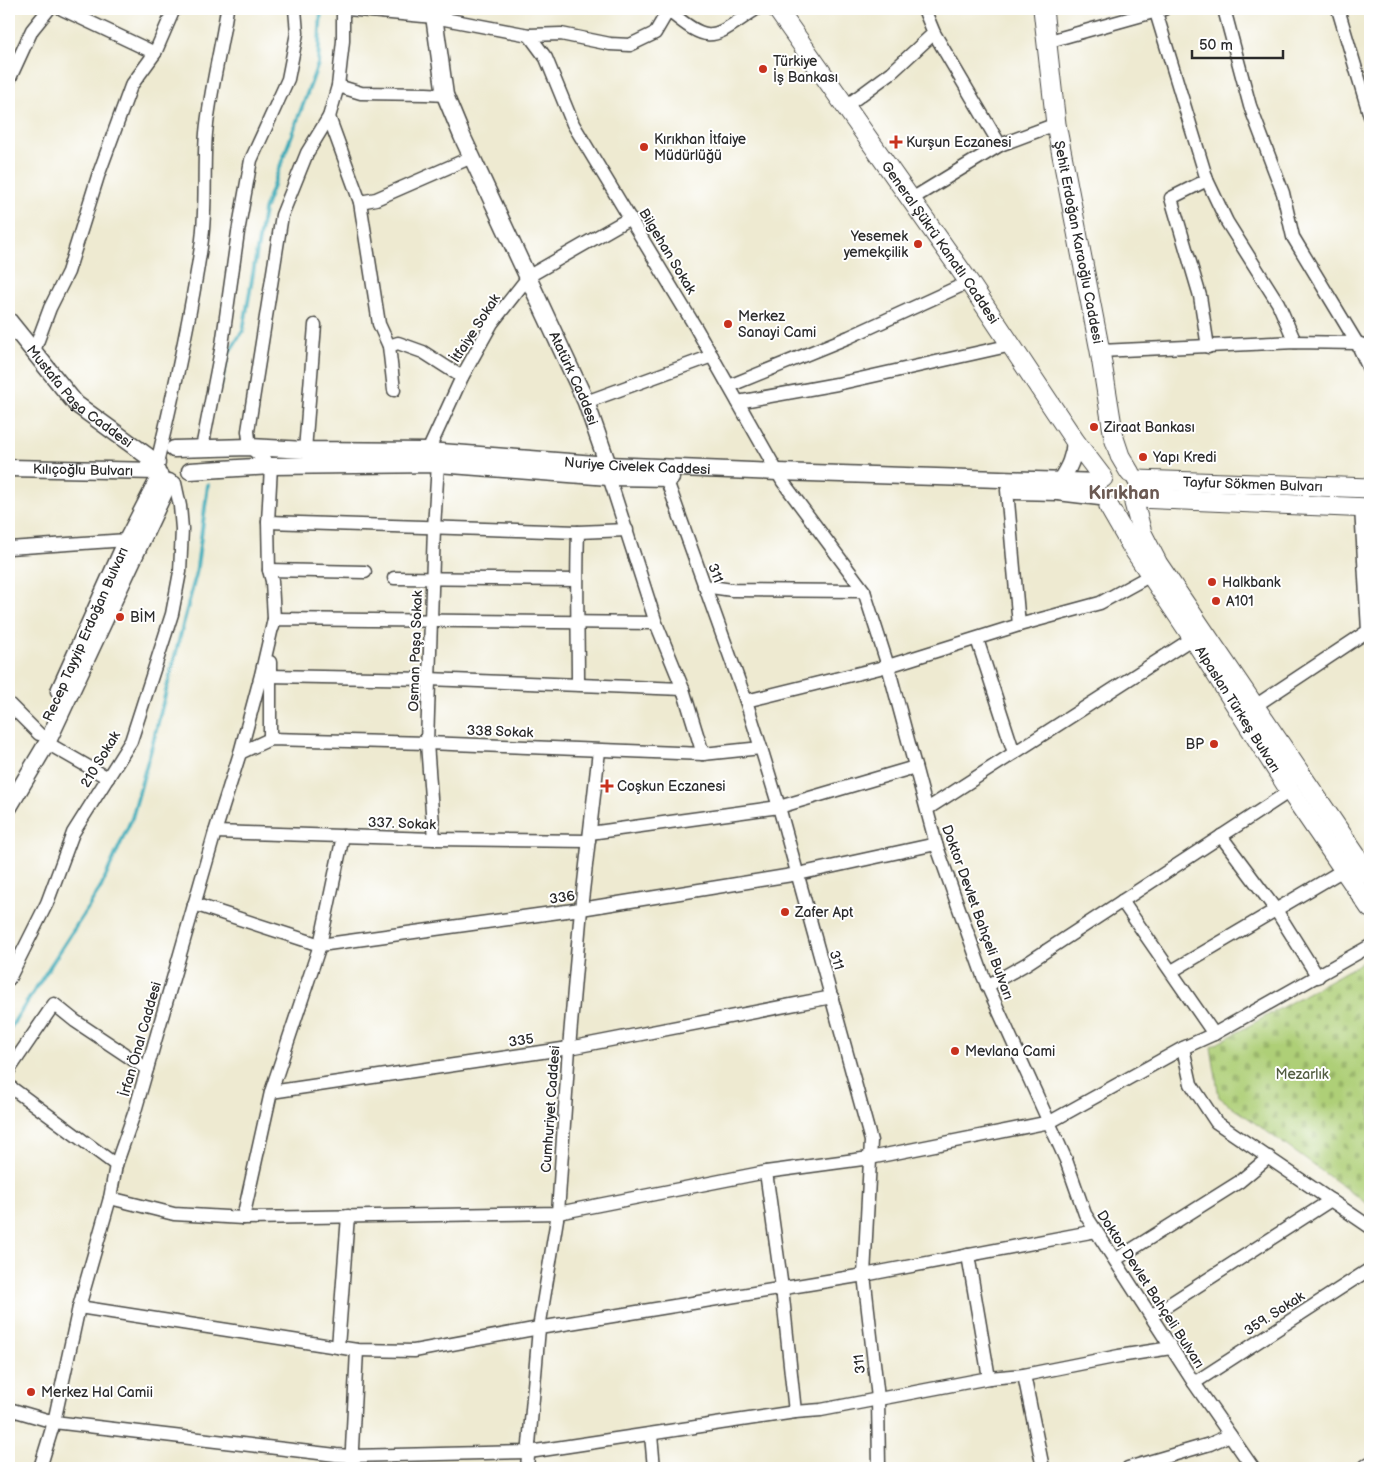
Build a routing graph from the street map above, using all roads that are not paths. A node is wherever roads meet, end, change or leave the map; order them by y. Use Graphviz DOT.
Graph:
graph roads {
  1 [pos="49,9"];
  2 [pos="62,9"];
  3 [pos="174,9"];
  4 [pos="227,9"];
  5 [pos="295,9"];
  6 [pos="343,9"];
  7 [pos="348,9"];
  8 [pos="756,9"];
  9 [pos="777,9"];
  10 [pos="924,9"];
  11 [pos="1043,9"];
  12 [pos="1224,9"];
  13 [pos="1338,9"];
  14 [pos="669,10"];
  15 [pos="1158,10"];
  16 [pos="433,13"];
  17 [pos="934,33"];
  18 [pos="529,35"];
  19 [pos="1046,42"];
  20 [pos="155,53"];
  21 [pos="9,80"];
  22 [pos="338,86"];
  23 [pos="445,96"];
  24 [pos="846,106"];
  25 [pos="1370,116"];
  26 [pos="329,117"];
  27 [pos="1056,124"];
  28 [pos="1000,145"];
  29 [pos="472,157"];
  30 [pos="1207,180"];
  31 [pos="910,200"];
  32 [pos="360,202"];
  33 [pos="630,218"];
  34 [pos="529,276"];
  35 [pos="969,282"];
  36 [pos="9,321"];
  37 [pos="315,324"];
  38 [pos="1295,342"];
  39 [pos="1357,343"];
  40 [pos="389,346"];
  41 [pos="1012,346"];
  42 [pos="1208,347"];
  43 [pos="1370,347"];
  44 [pos="34,351"];
  45 [pos="1100,351"];
  46 [pos="712,356"];
  47 [pos="1370,371"];
  48 [pos="462,377"];
  49 [pos="729,386"];
  50 [pos="394,390"];
  51 [pos="586,402"];
  52 [pos="738,402"];
  53 [pos="1075,441"];
  54 [pos="250,447"];
  55 [pos="202,448"];
  56 [pos="174,449"];
  57 [pos="305,450"];
  58 [pos="428,451"];
  59 [pos="9,458"];
  60 [pos="438,464"];
  61 [pos="271,466"];
  62 [pos="9,468"];
  63 [pos="190,471"];
  64 [pos="608,471"];
  65 [pos="164,475"];
  66 [pos="781,477"];
  67 [pos="666,478"];
  68 [pos="1060,481"];
  69 [pos="1134,488"];
  70 [pos="1370,488"];
  71 [pos="1007,490"];
  72 [pos="1103,491"];
  73 [pos="1365,507"];
  74 [pos="268,522"];
  75 [pos="434,528"];
  76 [pos="627,530"];
  77 [pos="578,532"];
  78 [pos="127,540"];
  79 [pos="9,548"];
  80 [pos="269,570"];
  81 [pos="365,572"];
  82 [pos="1151,575"];
  83 [pos="394,578"];
  84 [pos="433,578"];
  85 [pos="576,580"];
  86 [pos="704,586"];
  87 [pos="864,591"];
  88 [pos="274,619"];
  89 [pos="431,619"];
  90 [pos="578,622"];
  91 [pos="656,623"];
  92 [pos="1019,625"];
  93 [pos="1369,632"];
  94 [pos="1193,638"];
  95 [pos="977,639"];
  96 [pos="888,666"];
  97 [pos="269,676"];
  98 [pos="428,679"];
  99 [pos="578,684"];
  100 [pos="683,689"];
  101 [pos="746,701"];
  102 [pos="9,704"];
  103 [pos="1255,706"];
  104 [pos="43,739"];
  105 [pos="270,739"];
  106 [pos="427,743"];
  107 [pos="761,748"];
  108 [pos="599,750"];
  109 [pos="240,753"];
  110 [pos="703,754"];
  111 [pos="1014,754"];
  112 [pos="915,767"];
  113 [pos="108,778"];
  114 [pos="9,790"];
  115 [pos="1290,791"];
  116 [pos="9,807"];
  117 [pos="779,807"];
  118 [pos="927,809"];
  119 [pos="215,832"];
  120 [pos="343,836"];
  121 [pos="1221,836"];
  122 [pos="590,837"];
  123 [pos="434,839"];
  124 [pos="936,844"];
  125 [pos="1345,869"];
  126 [pos="798,874"];
  127 [pos="1370,876"];
  128 [pos="1122,901"];
  129 [pos="194,904"];
  130 [pos="1370,908"];
  131 [pos="581,909"];
  132 [pos="1276,910"];
  133 [pos="320,945"];
  134 [pos="1370,946"];
  135 [pos="1172,971"];
  136 [pos="1318,977"];
  137 [pos="9,979"];
  138 [pos="987,986"];
  139 [pos="832,997"];
  140 [pos="1214,1034"];
  141 [pos="569,1048"];
  142 [pos="1183,1048"];
  143 [pos="147,1069"];
  144 [pos="9,1070"];
  145 [pos="9,1086"];
  146 [pos="272,1092"];
  147 [pos="1050,1122"];
  148 [pos="1269,1157"];
  149 [pos="870,1158"];
  150 [pos="116,1165"];
  151 [pos="766,1172"];
  152 [pos="110,1198"];
  153 [pos="1331,1200"];
  154 [pos="558,1213"];
  155 [pos="348,1216"];
  156 [pos="243,1218"];
  157 [pos="1370,1227"];
  158 [pos="1096,1231"];
  159 [pos="968,1255"];
  160 [pos="1115,1260"];
  161 [pos="1370,1269"];
  162 [pos="864,1275"];
  163 [pos="782,1288"];
  164 [pos="79,1307"];
  165 [pos="1151,1316"];
  166 [pos="539,1328"];
  167 [pos="338,1347"];
  168 [pos="1171,1348"];
  169 [pos="357,1350"];
  170 [pos="1024,1375"];
  171 [pos="989,1378"];
  172 [pos="1194,1383"];
  173 [pos="878,1398"];
  174 [pos="9,1409"];
  175 [pos="795,1412"];
  176 [pos="54,1422"];
  177 [pos="651,1435"];
  178 [pos="1230,1435"];
  179 [pos="529,1452"];
  180 [pos="351,1462"];
  181 [pos="1370,1465"];
  182 [pos="40,1468"];
  183 [pos="527,1468"];
  184 [pos="654,1468"];
  185 [pos="879,1468"];
  186 [pos="1043,1468"];
  187 [pos="1128,1468"];
  188 [pos="1253,1468"];
  189 [pos="1366,1468"];
  1 -- 21 [label="street"];
  2 -- 20 [label="street"];
  3 -- 20 [label="street"];
  4 -- 65 [label="street"];
  5 -- 55 [label="street"];
  6 -- 22 [label="street"];
  7 -- 16 [label="street"];
  8 -- 14 [label="street"];
  9 -- 24 [label="main road, General Şükrü Kanatlı Caddesi"];
  10 -- 17 [label="street"];
  11 -- 19 [label="main road, Şehit Erdoğan Karaoğlu Caddesi"];
  12 -- 39 [label="street"];
  13 -- 25 [label="street"];
  14 -- 18 [label="street"];
  15 -- 19 [label="street"];
  15 -- 30 [label="street"];
  16 -- 18 [label="street"];
  16 -- 23 [label="street, Atatürk Caddesi"];
  17 -- 24 [label="street"];
  17 -- 28 [label="street"];
  18 -- 33 [label="street, Bilgehan Sokak"];
  19 -- 27 [label="main road, Şehit Erdoğan Karaoğlu Caddesi"];
  20 -- 44 [label="street"];
  22 -- 23 [label="street"];
  22 -- 26 [label="street"];
  23 -- 29 [label="street, Atatürk Caddesi"];
  24 -- 31 [label="main road, General Şükrü Kanatlı Caddesi"];
  26 -- 32 [label="street"];
  26 -- 54 [label="street"];
  27 -- 28 [label="street"];
  27 -- 45 [label="main road, Şehit Erdoğan Karaoğlu Caddesi"];
  28 -- 31 [label="street"];
  29 -- 32 [label="street"];
  29 -- 34 [label="street, Atatürk Caddesi"];
  30 -- 38 [label="street"];
  30 -- 42 [label="street"];
  31 -- 35 [label="main road, General Şükrü Kanatlı Caddesi"];
  32 -- 40 [label="street"];
  33 -- 34 [label="street, İtfaiye Sokak"];
  33 -- 46 [label="street, Bilgehan Sokak"];
  34 -- 48 [label="street, İtfaiye Sokak"];
  34 -- 51 [label="street, Atatürk Caddesi"];
  35 -- 41 [label="main road, General Şükrü Kanatlı Caddesi"];
  35 -- 49 [label="street"];
  36 -- 44 [label="street, Mustafa Paşa Caddesi"];
  37 -- 57 [label="street"];
  38 -- 39 [label="street"];
  38 -- 42 [label="street"];
  39 -- 43 [label="street"];
  39 -- 47 [label="street"];
  40 -- 48 [label="street"];
  40 -- 50 [label="street"];
  41 -- 52 [label="street"];
  41 -- 53 [label="main road, General Şükrü Kanatlı Caddesi"];
  42 -- 45 [label="street"];
  44 -- 65 [label="street, Mustafa Paşa Caddesi"];
  45 -- 69 [label="main road, Şehit Erdoğan Karaoğlu Caddesi"];
  46 -- 49 [label="street, Bilgehan Sokak"];
  46 -- 51 [label="street"];
  48 -- 58 [label="street, İtfaiye Sokak"];
  49 -- 52 [label="street, Bilgehan Sokak"];
  51 -- 64 [label="street, Atatürk Caddesi"];
  52 -- 66 [label="street, Bilgehan Sokak"];
  53 -- 68 [label="street"];
  53 -- 72 [label="main road, General Şükrü Kanatlı Caddesi"];
  54 -- 55 [label="street, Nuriye Civelek Caddesi"];
  54 -- 57 [label="street, Nuriye Civelek Caddesi"];
  54 -- 61 [label="street"];
  55 -- 56 [label="street, Nuriye Civelek Caddesi"];
  56 -- 63 [label="street"];
  56 -- 65 [label="street"];
  57 -- 58 [label="street, Nuriye Civelek Caddesi"];
  58 -- 60 [label="street"];
  58 -- 64 [label="street, Nuriye Civelek Caddesi"];
  59 -- 65 [label="street, Kılıçoğlu Bulvarı"];
  60 -- 61 [label="street, Nuriye Civelek Caddesi"];
  60 -- 64 [label="street, Nuriye Civelek Caddesi"];
  60 -- 75 [label="street, Osman Paşa Sokak"];
  61 -- 63 [label="street, Nuriye Civelek Caddesi"];
  61 -- 74 [label="street, İrfan Önal Caddesi"];
  62 -- 65 [label="street, Kılıçoğlu Bulvarı"];
  63 -- 65 [label="street"];
  64 -- 66 [label="street, Nuriye Civelek Caddesi"];
  64 -- 67 [label="street, Nuriye Civelek Caddesi"];
  64 -- 76 [label="street, Atatürk Caddesi"];
  65 -- 78 [label="street, Recep Tayyip Erdoğan Bulvarı"];
  65 -- 104 [label="street, Recep Tayyip Erdoğan Bulvarı"];
  65 -- 113 [label="street, 210 Sokak"];
  66 -- 67 [label="street, Nuriye Civelek Caddesi"];
  66 -- 68 [label="street, Nuriye Civelek Caddesi"];
  66 -- 71 [label="street, Nuriye Civelek Caddesi"];
  66 -- 87 [label="street, Doktor Devlet Bahçeli Bulvarı"];
  67 -- 86 [label="street, 311"];
  68 -- 72 [label="street, Nuriye Civelek Caddesi"];
  69 -- 70 [label="main road, Tayfur Sökmen Bulvarı"];
  69 -- 72 [label="main road, Nuriye Civelek Caddesi"];
  69 -- 72 [label="main road, Nuriye Civelek Caddesi"];
  69 -- 73 [label="main road, Tayfur Sökmen Bulvarı"];
  69 -- 103 [label="main road, Alpaslan Türkeş Bulvarı"];
  71 -- 72 [label="street, Nuriye Civelek Caddesi"];
  71 -- 92 [label="street"];
  72 -- 82 [label="main road, Alpaslan Türkeş Bulvarı"];
  73 -- 93 [label="street"];
  74 -- 75 [label="street"];
  74 -- 80 [label="street, İrfan Önal Caddesi"];
  75 -- 77 [label="street"];
  75 -- 84 [label="street, Osman Paşa Sokak"];
  76 -- 77 [label="street"];
  76 -- 91 [label="street, Atatürk Caddesi"];
  77 -- 85 [label="street"];
  78 -- 79 [label="street"];
  78 -- 104 [label="street, Recep Tayyip Erdoğan Bulvarı"];
  80 -- 81 [label="street"];
  80 -- 88 [label="street, İrfan Önal Caddesi"];
  82 -- 92 [label="street"];
  82 -- 94 [label="main road, Alpaslan Türkeş Bulvarı"];
  83 -- 84 [label="street"];
  84 -- 85 [label="street"];
  84 -- 89 [label="street, Osman Paşa Sokak"];
  85 -- 90 [label="street"];
  86 -- 87 [label="street"];
  86 -- 101 [label="street, 311"];
  87 -- 96 [label="street, Doktor Devlet Bahçeli Bulvarı"];
  88 -- 89 [label="street"];
  88 -- 97 [label="street, İrfan Önal Caddesi"];
  88 -- 109 [label="street, İrfan Önal Caddesi"];
  89 -- 90 [label="street"];
  89 -- 98 [label="street, Osman Paşa Sokak"];
  90 -- 91 [label="street"];
  90 -- 99 [label="street"];
  91 -- 100 [label="street, Atatürk Caddesi"];
  92 -- 95 [label="street"];
  93 -- 103 [label="street"];
  94 -- 111 [label="street"];
  94 -- 115 [label="main road, Alpaslan Türkeş Bulvarı"];
  95 -- 96 [label="street"];
  95 -- 111 [label="street"];
  96 -- 101 [label="street"];
  96 -- 112 [label="street, Doktor Devlet Bahçeli Bulvarı"];
  97 -- 98 [label="street"];
  97 -- 105 [label="street, İrfan Önal Caddesi"];
  98 -- 99 [label="street"];
  98 -- 106 [label="street, Osman Paşa Sokak"];
  99 -- 100 [label="street"];
  100 -- 110 [label="street, Atatürk Caddesi"];
  101 -- 107 [label="street, 311"];
  102 -- 104 [label="street"];
  103 -- 127 [label="main road, Alpaslan Türkeş Bulvarı"];
  104 -- 113 [label="street"];
  104 -- 114 [label="street, Recep Tayyip Erdoğan Bulvarı"];
  104 -- 116 [label="street, Recep Tayyip Erdoğan Bulvarı"];
  105 -- 106 [label="street, 338 Sokak"];
  105 -- 109 [label="street, 338 Sokak"];
  106 -- 108 [label="street, 338 Sokak"];
  106 -- 123 [label="street, Osman Paşa Sokak"];
  107 -- 110 [label="street, 338 Sokak"];
  107 -- 117 [label="street, 311"];
  108 -- 110 [label="street, 338 Sokak"];
  108 -- 122 [label="street, Cumhuriyet Caddesi"];
  109 -- 119 [label="street, İrfan Önal Caddesi"];
  111 -- 118 [label="street"];
  112 -- 117 [label="street, 337. Sokak"];
  112 -- 118 [label="street, Doktor Devlet Bahçeli Bulvarı"];
  113 -- 137 [label="street, 210 Sokak"];
  115 -- 121 [label="street"];
  115 -- 125 [label="main road, Alpaslan Türkeş Bulvarı"];
  117 -- 122 [label="street, 337. Sokak"];
  117 -- 126 [label="street, 311"];
  118 -- 124 [label="street, Doktor Devlet Bahçeli Bulvarı"];
  119 -- 120 [label="street, 337. Sokak"];
  119 -- 129 [label="street, İrfan Önal Caddesi"];
  120 -- 123 [label="street, 337. Sokak"];
  120 -- 133 [label="street"];
  121 -- 128 [label="street"];
  121 -- 132 [label="street"];
  122 -- 123 [label="street, 337. Sokak"];
  122 -- 131 [label="street, Cumhuriyet Caddesi"];
  124 -- 126 [label="street, 336"];
  124 -- 138 [label="street, Doktor Devlet Bahçeli Bulvarı"];
  125 -- 130 [label="main road, Alpaslan Türkeş Bulvarı"];
  125 -- 132 [label="street"];
  126 -- 131 [label="street, 336"];
  126 -- 139 [label="street, 311"];
  128 -- 135 [label="street"];
  128 -- 138 [label="street"];
  129 -- 133 [label="street, 336"];
  129 -- 143 [label="street, İrfan Önal Caddesi"];
  131 -- 133 [label="street, 336"];
  131 -- 141 [label="street, Cumhuriyet Caddesi"];
  132 -- 135 [label="street"];
  132 -- 136 [label="street"];
  133 -- 146 [label="street"];
  134 -- 136 [label="street"];
  135 -- 140 [label="street"];
  136 -- 140 [label="street"];
  138 -- 147 [label="street, Doktor Devlet Bahçeli Bulvarı"];
  139 -- 141 [label="street, 335"];
  139 -- 149 [label="street, 311"];
  140 -- 142 [label="street"];
  141 -- 146 [label="street, 335"];
  141 -- 154 [label="street, Cumhuriyet Caddesi"];
  142 -- 147 [label="street"];
  142 -- 148 [label="street"];
  143 -- 144 [label="street"];
  143 -- 150 [label="street, İrfan Önal Caddesi"];
  145 -- 150 [label="street"];
  146 -- 156 [label="street"];
  147 -- 149 [label="street"];
  147 -- 158 [label="street, Doktor Devlet Bahçeli Bulvarı"];
  148 -- 153 [label="street"];
  148 -- 160 [label="street"];
  149 -- 151 [label="street"];
  149 -- 162 [label="street, 311"];
  150 -- 152 [label="street, İrfan Önal Caddesi"];
  151 -- 154 [label="street"];
  151 -- 163 [label="street"];
  152 -- 156 [label="street"];
  152 -- 164 [label="street, İrfan Önal Caddesi"];
  153 -- 157 [label="street"];
  153 -- 165 [label="street"];
  154 -- 155 [label="street"];
  154 -- 166 [label="street, Cumhuriyet Caddesi"];
  155 -- 156 [label="street"];
  155 -- 167 [label="street"];
  158 -- 159 [label="street"];
  158 -- 160 [label="street, Doktor Devlet Bahçeli Bulvarı"];
  159 -- 162 [label="street"];
  159 -- 171 [label="street"];
  160 -- 165 [label="street, Doktor Devlet Bahçeli Bulvarı"];
  161 -- 172 [label="street, 359. Sokak"];
  162 -- 163 [label="street"];
  162 -- 173 [label="street, 311"];
  163 -- 166 [label="street"];
  163 -- 175 [label="street"];
  164 -- 167 [label="street"];
  164 -- 176 [label="street, İrfan Önal Caddesi"];
  165 -- 168 [label="street, Doktor Devlet Bahçeli Bulvarı"];
  166 -- 169 [label="street"];
  166 -- 179 [label="street, Cumhuriyet Caddesi"];
  167 -- 169 [label="street"];
  168 -- 170 [label="street"];
  168 -- 172 [label="street, Doktor Devlet Bahçeli Bulvarı"];
  169 -- 180 [label="street"];
  170 -- 171 [label="street"];
  170 -- 186 [label="street"];
  171 -- 173 [label="street"];
  172 -- 178 [label="street, Doktor Devlet Bahçeli Bulvarı"];
  173 -- 175 [label="street"];
  173 -- 185 [label="street, 311"];
  174 -- 176 [label="street"];
  175 -- 177 [label="street"];
  176 -- 180 [label="street"];
  176 -- 182 [label="street, İrfan Önal Caddesi"];
  177 -- 179 [label="street"];
  177 -- 184 [label="street"];
  178 -- 187 [label="street"];
  178 -- 188 [label="street, Doktor Devlet Bahçeli Bulvarı"];
  179 -- 180 [label="street"];
  179 -- 183 [label="street, Cumhuriyet Caddesi"];
  181 -- 189 [label="street"];
}
